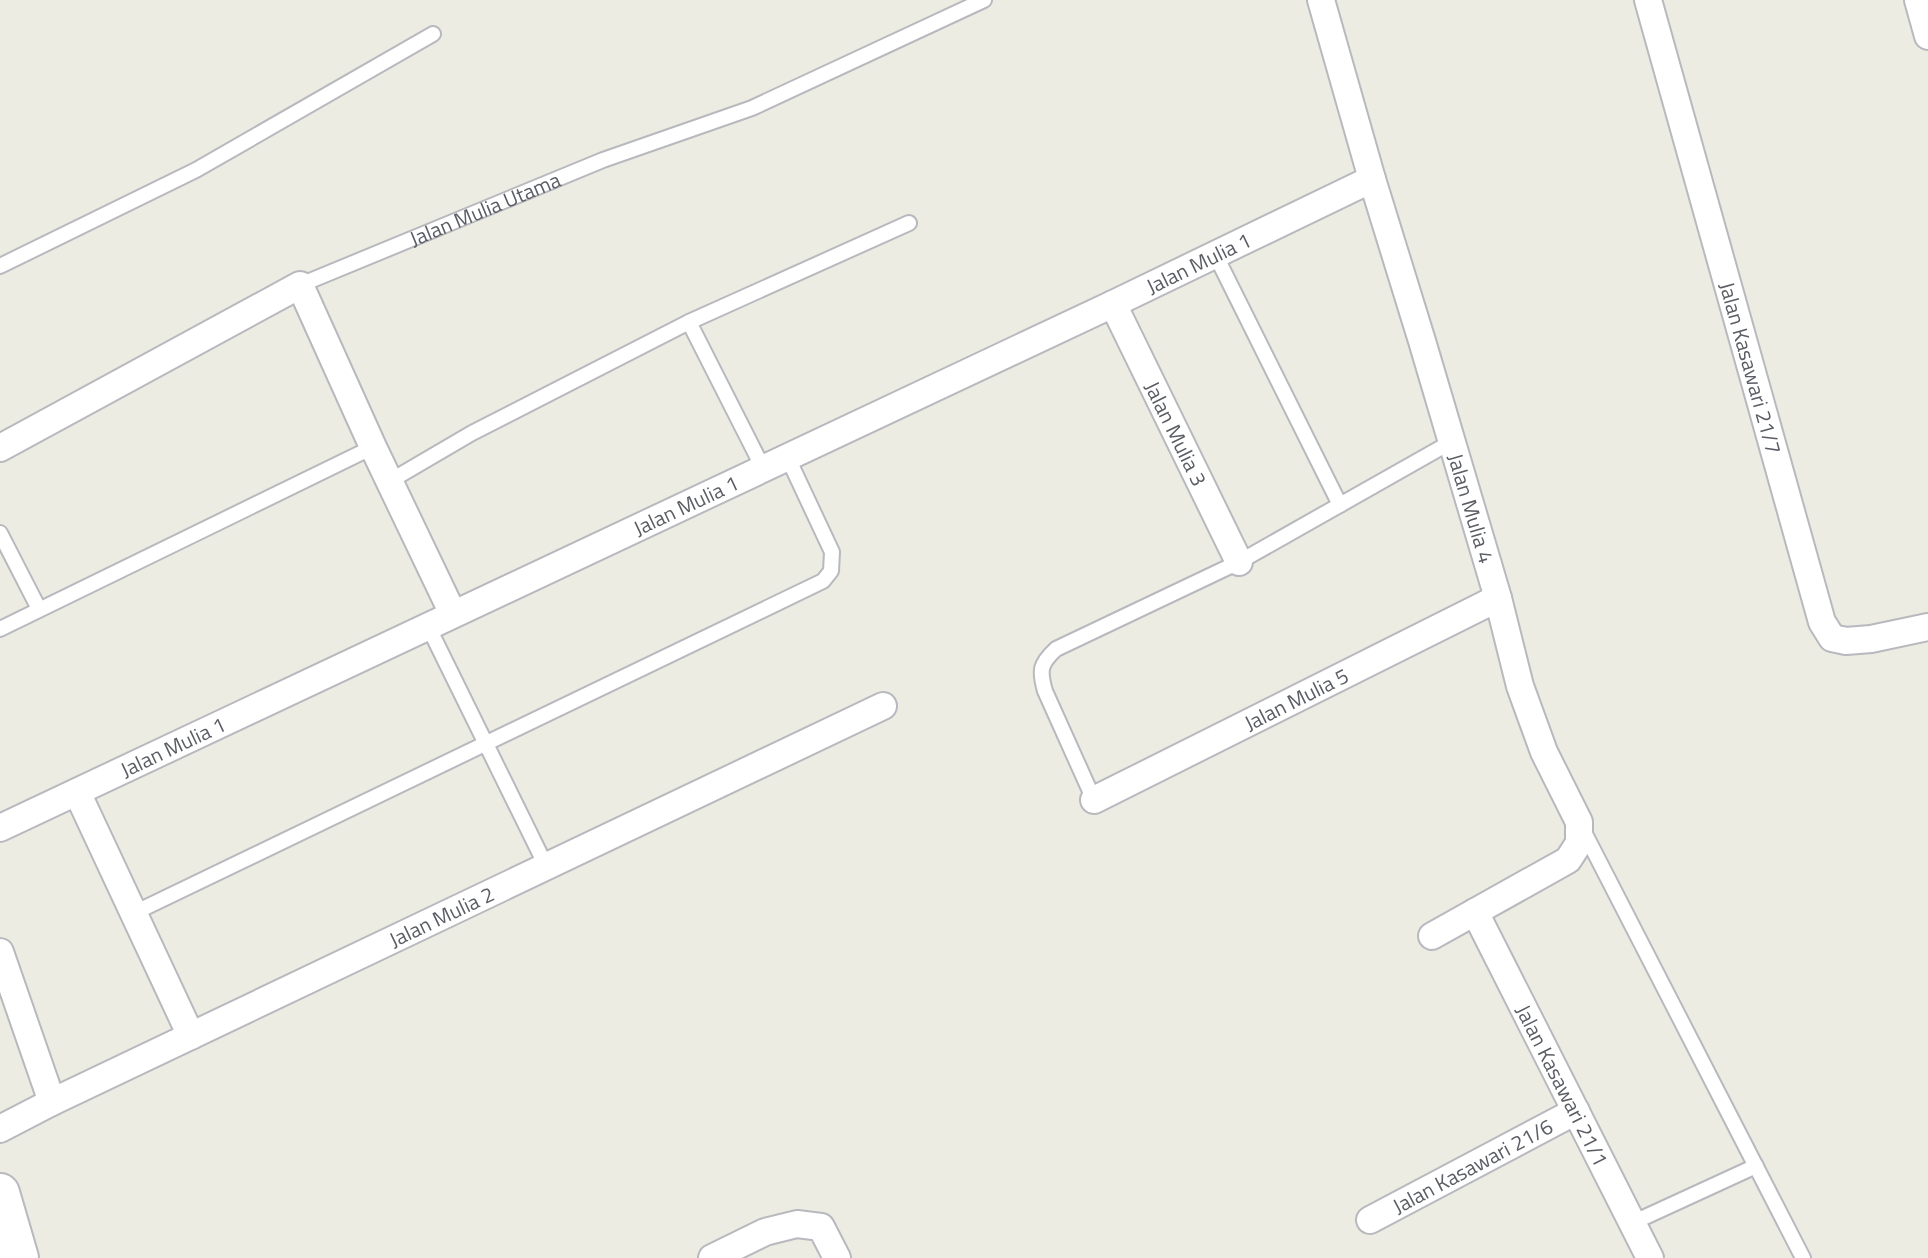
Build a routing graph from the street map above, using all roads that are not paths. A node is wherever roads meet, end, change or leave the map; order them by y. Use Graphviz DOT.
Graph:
graph roads {
  1 [pos="984,0"];
  2 [pos="1321,0"];
  3 [pos="1648,0"];
  4 [pos="1917,0"];
  5 [pos="433,34"];
  6 [pos="1928,36"];
  7 [pos="1371,179"];
  8 [pos="909,223"];
  9 [pos="1215,254"];
  10 [pos="0,265"];
  11 [pos="300,285"];
  12 [pos="1113,303"];
  13 [pos="690,322"];
  14 [pos="1451,442"];
  15 [pos="373,447"];
  16 [pos="0,448"];
  17 [pos="787,456"];
  18 [pos="763,468"];
  19 [pos="390,481"];
  20 [pos="1340,505"];
  21 [pos="0,533"];
  22 [pos="1239,562"];
  23 [pos="1498,598"];
  24 [pos="39,610"];
  25 [pos="453,614"];
  26 [pos="428,626"];
  27 [pos="1928,626"];
  28 [pos="0,629"];
  29 [pos="883,706"];
  30 [pos="485,744"];
  31 [pos="77,792"];
  32 [pos="1094,800"];
  33 [pos="1579,822"];
  34 [pos="0,828"];
  35 [pos="546,866"];
  36 [pos="1475,912"];
  37 [pos="134,913"];
  38 [pos="1432,936"];
  39 [pos="0,953"];
  40 [pos="191,1036"];
  41 [pos="52,1102"];
  42 [pos="1576,1111"];
  43 [pos="0,1129"];
  44 [pos="1756,1166"];
  45 [pos="1370,1220"];
  46 [pos="1632,1223"];
  47 [pos="712,1258"];
  48 [pos="837,1258"];
  49 [pos="1650,1258"];
  50 [pos="1803,1258"];
  1 -- 11 [label="lane, Jalan Mulia Utama"];
  2 -- 7 [label="street, Jalan Mulia 4"];
  3 -- 27 [label="street, Jalan Kasawari 21/7"];
  4 -- 6 [label="street"];
  5 -- 10 [label="lane"];
  7 -- 9 [label="street, Jalan Mulia 1"];
  7 -- 14 [label="street, Jalan Mulia 4"];
  8 -- 13 [label="lane"];
  9 -- 12 [label="street, Jalan Mulia 1"];
  9 -- 20 [label="lane"];
  11 -- 15 [label="street"];
  11 -- 16 [label="street, Jalan Mulia Utama"];
  12 -- 17 [label="street, Jalan Mulia 1"];
  12 -- 22 [label="street, Jalan Mulia 3"];
  13 -- 18 [label="lane"];
  13 -- 19 [label="lane"];
  14 -- 20 [label="lane"];
  14 -- 23 [label="street, Jalan Mulia 4"];
  15 -- 19 [label="street"];
  15 -- 24 [label="lane"];
  17 -- 18 [label="street, Jalan Mulia 1"];
  17 -- 30 [label="lane"];
  18 -- 25 [label="street, Jalan Mulia 1"];
  19 -- 25 [label="street"];
  20 -- 22 [label="lane"];
  21 -- 24 [label="lane"];
  22 -- 32 [label="lane"];
  23 -- 32 [label="street, Jalan Mulia 5"];
  23 -- 33 [label="street, Jalan Mulia 4"];
  24 -- 28 [label="lane"];
  25 -- 26 [label="street, Jalan Mulia 1"];
  26 -- 30 [label="lane"];
  26 -- 31 [label="street, Jalan Mulia 1"];
  29 -- 35 [label="street, Jalan Mulia 2"];
  30 -- 35 [label="lane"];
  30 -- 37 [label="lane"];
  31 -- 34 [label="street, Jalan Mulia 1"];
  31 -- 37 [label="street"];
  33 -- 36 [label="street"];
  33 -- 44 [label="lane"];
  35 -- 40 [label="street, Jalan Mulia 2"];
  36 -- 38 [label="street"];
  36 -- 42 [label="street, Jalan Kasawari 21/1"];
  37 -- 40 [label="street"];
  39 -- 41 [label="street"];
  40 -- 41 [label="street, Jalan Mulia 2"];
  41 -- 43 [label="street, Jalan Mulia 2"];
  42 -- 45 [label="street, Jalan Kasawari 21/6"];
  42 -- 46 [label="street, Jalan Kasawari 21/1"];
  44 -- 46 [label="lane"];
  44 -- 50 [label="lane"];
  46 -- 49 [label="street, Jalan Kasawari 21/1"];
  47 -- 48 [label="street"];
}
